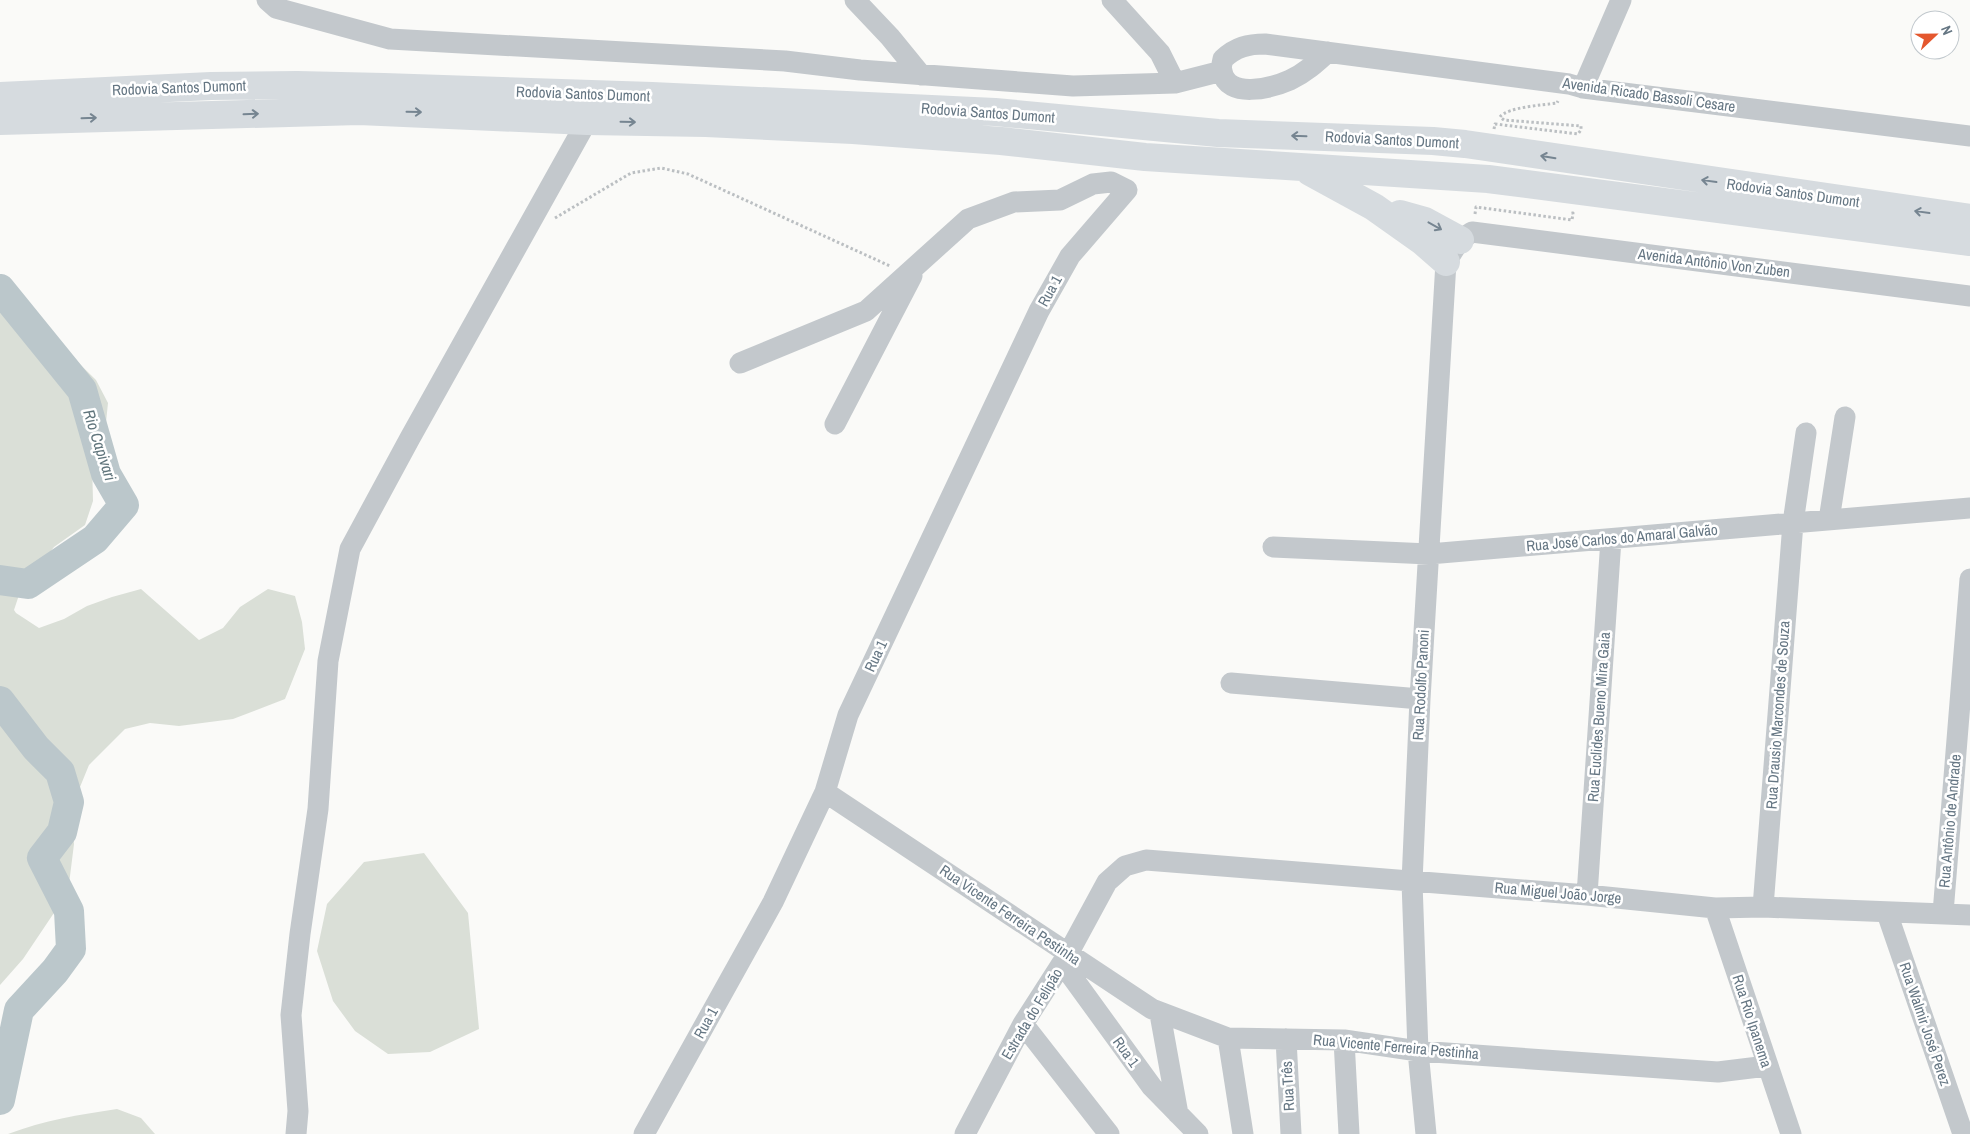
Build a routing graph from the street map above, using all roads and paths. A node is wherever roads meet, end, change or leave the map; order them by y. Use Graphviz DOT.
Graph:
graph roads {
  1 [pos="267,0"];
  2 [pos="855,0"];
  3 [pos="1112,0"];
  4 [pos="1620,0"];
  5 [pos="1328,52"];
  6 [pos="1222,71"];
  7 [pos="921,74"];
  8 [pos="1175,83"];
  9 [pos="1576,86"];
  10 [pos="0,96"];
  11 [pos="40,107"];
  12 [pos="0,120"];
  13 [pos="587,121"];
  14 [pos="1495,124"];
  15 [pos="1970,136"];
  16 [pos="1300,166"];
  17 [pos="1564,212"];
  18 [pos="1970,218"];
  19 [pos="522,238"];
  20 [pos="1970,242"];
  21 [pos="1460,245"];
  22 [pos="913,268"];
  23 [pos="1970,296"];
  24 [pos="740,363"];
  25 [pos="1845,417"];
  26 [pos="835,424"];
  27 [pos="1806,433"];
  28 [pos="1970,508"];
  29 [pos="1828,520"];
  30 [pos="1793,523"];
  31 [pos="1611,539"];
  32 [pos="1272,547"];
  33 [pos="1428,554"];
  34 [pos="1970,579"];
  35 [pos="1230,683"];
  36 [pos="1420,699"];
  37 [pos="824,792"];
  38 [pos="1146,860"];
  39 [pos="1412,882"];
  40 [pos="1587,895"];
  41 [pos="1764,907"];
  42 [pos="1715,908"];
  43 [pos="1887,913"];
  44 [pos="1942,913"];
  45 [pos="1970,915"];
  46 [pos="1065,959"];
  47 [pos="1160,1014"];
  48 [pos="1023,1024"];
  49 [pos="1228,1038"];
  50 [pos="1286,1039"];
  51 [pos="1344,1040"];
  52 [pos="1418,1051"];
  53 [pos="1767,1066"];
  54 [pos="1178,1114"];
  55 [pos="296,1134"];
  56 [pos="644,1134"];
  57 [pos="965,1134"];
  58 [pos="1108,1134"];
  59 [pos="1198,1134"];
  60 [pos="1243,1134"];
  61 [pos="1291,1134"];
  62 [pos="1350,1134"];
  63 [pos="1426,1134"];
  64 [pos="1791,1134"];
  65 [pos="1963,1134"];
  1 -- 7 [label="street"];
  2 -- 7 [label="street"];
  3 -- 8 [label="street"];
  4 -- 9 [label="street"];
  5 -- 6 [label="street, Avenida Ricado Bassoli Cesare"];
  5 -- 6 [label="street"];
  5 -- 9 [label="street, Avenida Ricado Bassoli Cesare"];
  6 -- 8 [label="street"];
  7 -- 8 [label="street"];
  9 -- 14 [label="path"];
  9 -- 15 [label="street, Avenida Ricado Bassoli Cesare"];
  10 -- 11 [label="highway, Rodovia Santos Dumont"];
  11 -- 12 [label="highway, Rodovia Santos Dumont"];
  11 -- 13 [label="highway, Rodovia Santos Dumont, one-way"];
  18 -- 11 [label="highway, Rodovia Santos Dumont, one-way"];
  13 -- 16 [label="highway, Rodovia Santos Dumont, one-way"];
  13 -- 19 [label="street"];
  16 -- 20 [label="highway, Rodovia Santos Dumont"];
  16 -- 21 [label="highway, one-way"];
  17 -- 21 [label="path"];
  19 -- 22 [label="path"];
  19 -- 55 [label="street"];
  21 -- 23 [label="street, Avenida Antônio Von Zuben"];
  21 -- 33 [label="street, Rua Rodolfo Panoni"];
  22 -- 24 [label="street"];
  22 -- 26 [label="street"];
  22 -- 37 [label="street, Rua 1"];
  25 -- 29 [label="street"];
  27 -- 30 [label="street, Rua Drausio Marcondes de Souza"];
  28 -- 29 [label="street, Rua José Carlos do Amaral Galvão"];
  29 -- 30 [label="street, Rua José Carlos do Amaral Galvão"];
  30 -- 31 [label="street, Rua José Carlos do Amaral Galvão"];
  30 -- 41 [label="street, Rua Drausio Marcondes de Souza"];
  31 -- 33 [label="street, Rua José Carlos do Amaral Galvão"];
  31 -- 40 [label="street, Rua Euclides Bueno Mira Gaia"];
  32 -- 33 [label="street, Rua José Carlos do Amaral Galvão"];
  33 -- 36 [label="street, Rua Rodolfo Panoni"];
  34 -- 44 [label="street, Rua Antônio de Andrade"];
  35 -- 36 [label="street"];
  36 -- 39 [label="street, Rua Rodolfo Panoni"];
  37 -- 46 [label="street, Rua Vicente Ferreira Pestinha"];
  37 -- 56 [label="street, Rua 1"];
  38 -- 39 [label="street, Rua Miguel João Jorge"];
  38 -- 46 [label="street, Estrada do Felipão"];
  39 -- 40 [label="street, Rua Miguel João Jorge"];
  39 -- 52 [label="street, Rua Rodolfo Panoni"];
  40 -- 42 [label="street, Rua Miguel João Jorge"];
  41 -- 42 [label="street, Rua Miguel João Jorge"];
  41 -- 43 [label="street, Rua Miguel João Jorge"];
  42 -- 53 [label="street, Rua Rio Ipanema"];
  43 -- 44 [label="street, Rua Miguel João Jorge"];
  43 -- 65 [label="street, Rua Walmir José Perez"];
  44 -- 45 [label="street, Rua Miguel João Jorge"];
  46 -- 47 [label="street, Rua Vicente Ferreira Pestinha"];
  46 -- 48 [label="street, Estrada do Felipão"];
  46 -- 54 [label="street, Rua 1"];
  47 -- 49 [label="street, Rua Vicente Ferreira Pestinha"];
  47 -- 54 [label="street"];
  48 -- 57 [label="street, Estrada do Felipão"];
  48 -- 58 [label="street"];
  49 -- 50 [label="street, Rua Vicente Ferreira Pestinha"];
  49 -- 60 [label="street"];
  50 -- 51 [label="street, Rua Vicente Ferreira Pestinha"];
  50 -- 61 [label="street, Rua Três"];
  51 -- 52 [label="street, Rua Vicente Ferreira Pestinha"];
  51 -- 62 [label="street"];
  52 -- 53 [label="street, Rua Vicente Ferreira Pestinha"];
  52 -- 63 [label="street, Rua Rodolfo Panoni"];
  53 -- 64 [label="street, Rua Rio Ipanema"];
  54 -- 59 [label="street, Rua 1"];
}
